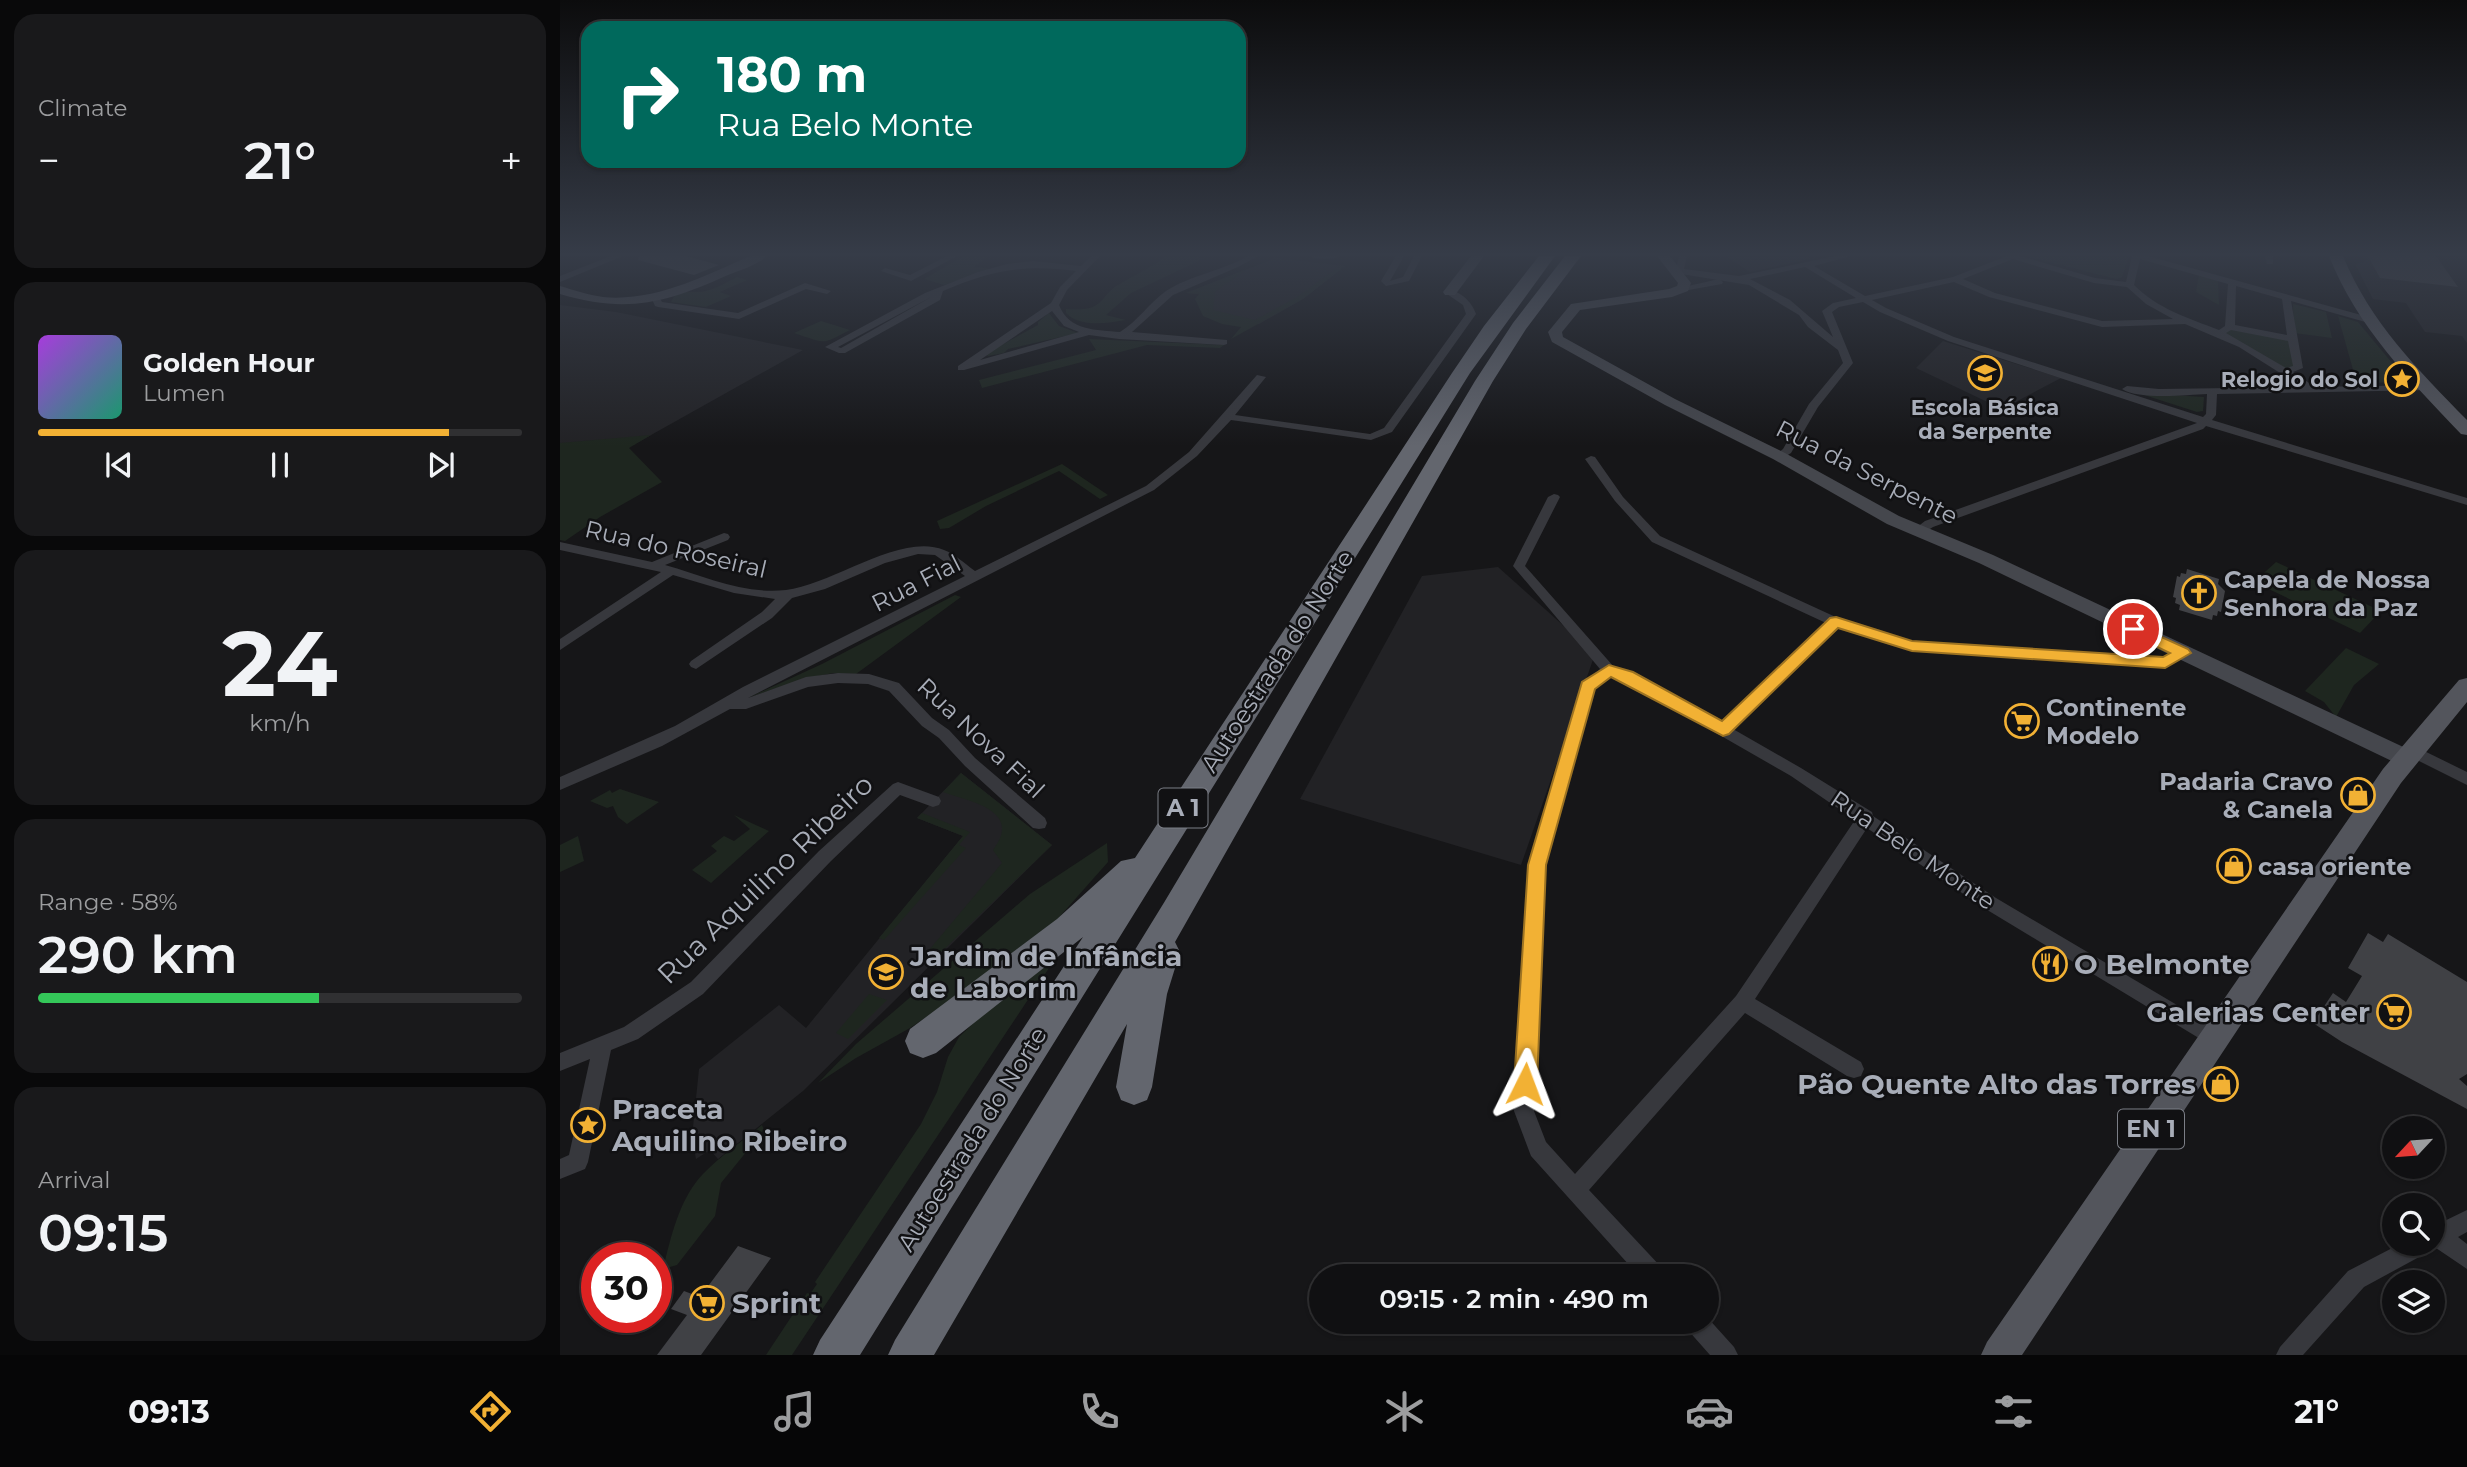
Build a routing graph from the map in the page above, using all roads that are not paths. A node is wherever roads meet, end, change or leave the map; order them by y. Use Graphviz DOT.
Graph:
graph roads {
  1 [pos="884,319"];
  2 [pos="899,319"];
  3 [pos="1034,319"];
  4 [pos="1061,319"];
  5 [pos="1142,319"];
  6 [pos="1467,319"];
  7 [pos="1498,319"];
  8 [pos="1525,319"];
  9 [pos="1564,319"];
  10 [pos="1807,319"];
  11 [pos="1832,319"];
  12 [pos="1905,319"];
  13 [pos="2084,319"];
  14 [pos="2181,319"];
  15 [pos="2230,319"];
  16 [pos="2289,319"];
  17 [pos="2369,320"];
  18 [pos="2185,321"];
  19 [pos="2230,327"];
  20 [pos="1090,332"];
  21 [pos="2218,333"];
  22 [pos="1119,336"];
  23 [pos="2292,339"];
  24 [pos="1224,342"];
  25 [pos="1843,349"];
  26 [pos="2284,370"];
  27 [pos="1261,377"];
  28 [pos="2104,387"];
  29 [pos="2311,388"];
  30 [pos="2428,388"];
  31 [pos="2212,391"];
  32 [pos="1228,417"];
  33 [pos="2206,422"];
  34 [pos="2467,430"];
  35 [pos="1779,456"];
  36 [pos="1591,459"];
  37 [pos="1554,497"];
  38 [pos="2467,502"];
  39 [pos="1918,531"];
  40 [pos="724,537"];
  41 [pos="560,546"];
  42 [pos="652,566"];
  43 [pos="671,571"];
  44 [pos="975,578"];
  45 [pos="787,595"];
  46 [pos="1836,622"];
  47 [pos="560,645"];
  48 [pos="2183,653"];
  49 [pos="696,664"];
  50 [pos="1609,670"];
  51 [pos="2467,686"];
  52 [pos="729,705"];
  53 [pos="1723,730"];
  54 [pos="2409,755"];
  55 [pos="2467,779"];
  56 [pos="560,784"];
  57 [pos="933,801"];
  58 [pos="1866,817"];
  59 [pos="1039,823"];
  60 [pos="1159,845"];
  61 [pos="1176,911"];
  62 [pos="1743,1002"];
  63 [pos="2214,1037"];
  64 [pos="923,1041"];
  65 [pos="603,1045"];
  66 [pos="560,1062"];
  67 [pos="1854,1069"];
  68 [pos="1135,1087"];
  69 [pos="560,1169"];
  70 [pos="1575,1190"];
  71 [pos="2467,1221"];
  72 [pos="2445,1233"];
  73 [pos="2445,1247"];
  74 [pos="2400,1256"];
  75 [pos="2467,1258"];
  76 [pos="1643,1264"];
  77 [pos="1707,1334"];
  78 [pos="835,1355"];
  79 [pos="910,1355"];
  80 [pos="1726,1355"];
  81 [pos="2000,1355"];
  82 [pos="2288,1355"];
  1 -- 2 [label="street"];
  3 -- 20 [label="street"];
  4 -- 20 [label="street"];
  5 -- 22 [label="street"];
  6 -- 32 [label="street"];
  7 -- 60 [label="highway, Autoestrada do Norte / A 1"];
  8 -- 61 [label="highway, Autoestrada do Norte / A 1"];
  9 -- 35 [label="street, Rua da Serpente"];
  10 -- 25 [label="street"];
  11 -- 25 [label="street"];
  12 -- 28 [label="street"];
  13 -- 18 [label="street"];
  14 -- 18 [label="street"];
  15 -- 19 [label="street"];
  16 -- 23 [label="street"];
  17 -- 30 [label="main road"];
  18 -- 21 [label="street"];
  19 -- 21 [label="street"];
  19 -- 23 [label="street"];
  20 -- 22 [label="street"];
  21 -- 26 [label="street"];
  22 -- 24 [label="street"];
  23 -- 26 [label="street"];
  25 -- 35 [label="street"];
  26 -- 29 [label="street"];
  27 -- 32 [label="street, Rua Fial"];
  28 -- 31 [label="street"];
  28 -- 33 [label="street"];
  29 -- 30 [label="street"];
  29 -- 31 [label="street"];
  30 -- 34 [label="main road"];
  31 -- 33 [label="street"];
  32 -- 44 [label="street, Rua Fial"];
  33 -- 38 [label="street"];
  33 -- 39 [label="street"];
  35 -- 39 [label="street, Rua da Serpente"];
  36 -- 46 [label="street"];
  37 -- 50 [label="street, Rua Belo Monte"];
  39 -- 48 [label="street, Rua da Serpente"];
  40 -- 42 [label="street"];
  41 -- 42 [label="street, Rua do Roseiral"];
  42 -- 43 [label="street, Rua do Roseiral"];
  43 -- 45 [label="street, Rua do Roseiral"];
  43 -- 47 [label="street"];
  44 -- 45 [label="street, Rua do Roseiral"];
  44 -- 52 [label="street, Rua Fial"];
  45 -- 49 [label="street"];
  46 -- 48 [label="street"];
  46 -- 53 [label="street"];
  48 -- 54 [label="street, Rua da Serpente"];
  50 -- 53 [label="street, Rua Belo Monte"];
  50 -- 70 [label="street"];
  51 -- 54 [label="main road, EN 1"];
  52 -- 56 [label="street, Rua Fial"];
  52 -- 59 [label="street, Rua Nova Fial"];
  53 -- 58 [label="street, Rua Belo Monte"];
  54 -- 55 [label="street"];
  54 -- 63 [label="main road, EN 1"];
  57 -- 65 [label="street, Rua Aquilino Ribeiro"];
  58 -- 62 [label="street"];
  58 -- 63 [label="street, Rua Belo Monte"];
  60 -- 64 [label="highway"];
  60 -- 78 [label="highway, Autoestrada do Norte / A 1"];
  61 -- 68 [label="highway"];
  61 -- 79 [label="highway, Autoestrada do Norte / A 1"];
  62 -- 67 [label="street"];
  62 -- 70 [label="street"];
  63 -- 81 [label="main road, EN 1"];
  65 -- 66 [label="street, Rua Aquilino Ribeiro"];
  65 -- 69 [label="street"];
  70 -- 76 [label="street"];
  71 -- 72 [label="street"];
  73 -- 75 [label="street"];
  74 -- 82 [label="street"];
  77 -- 80 [label="street"];
}
